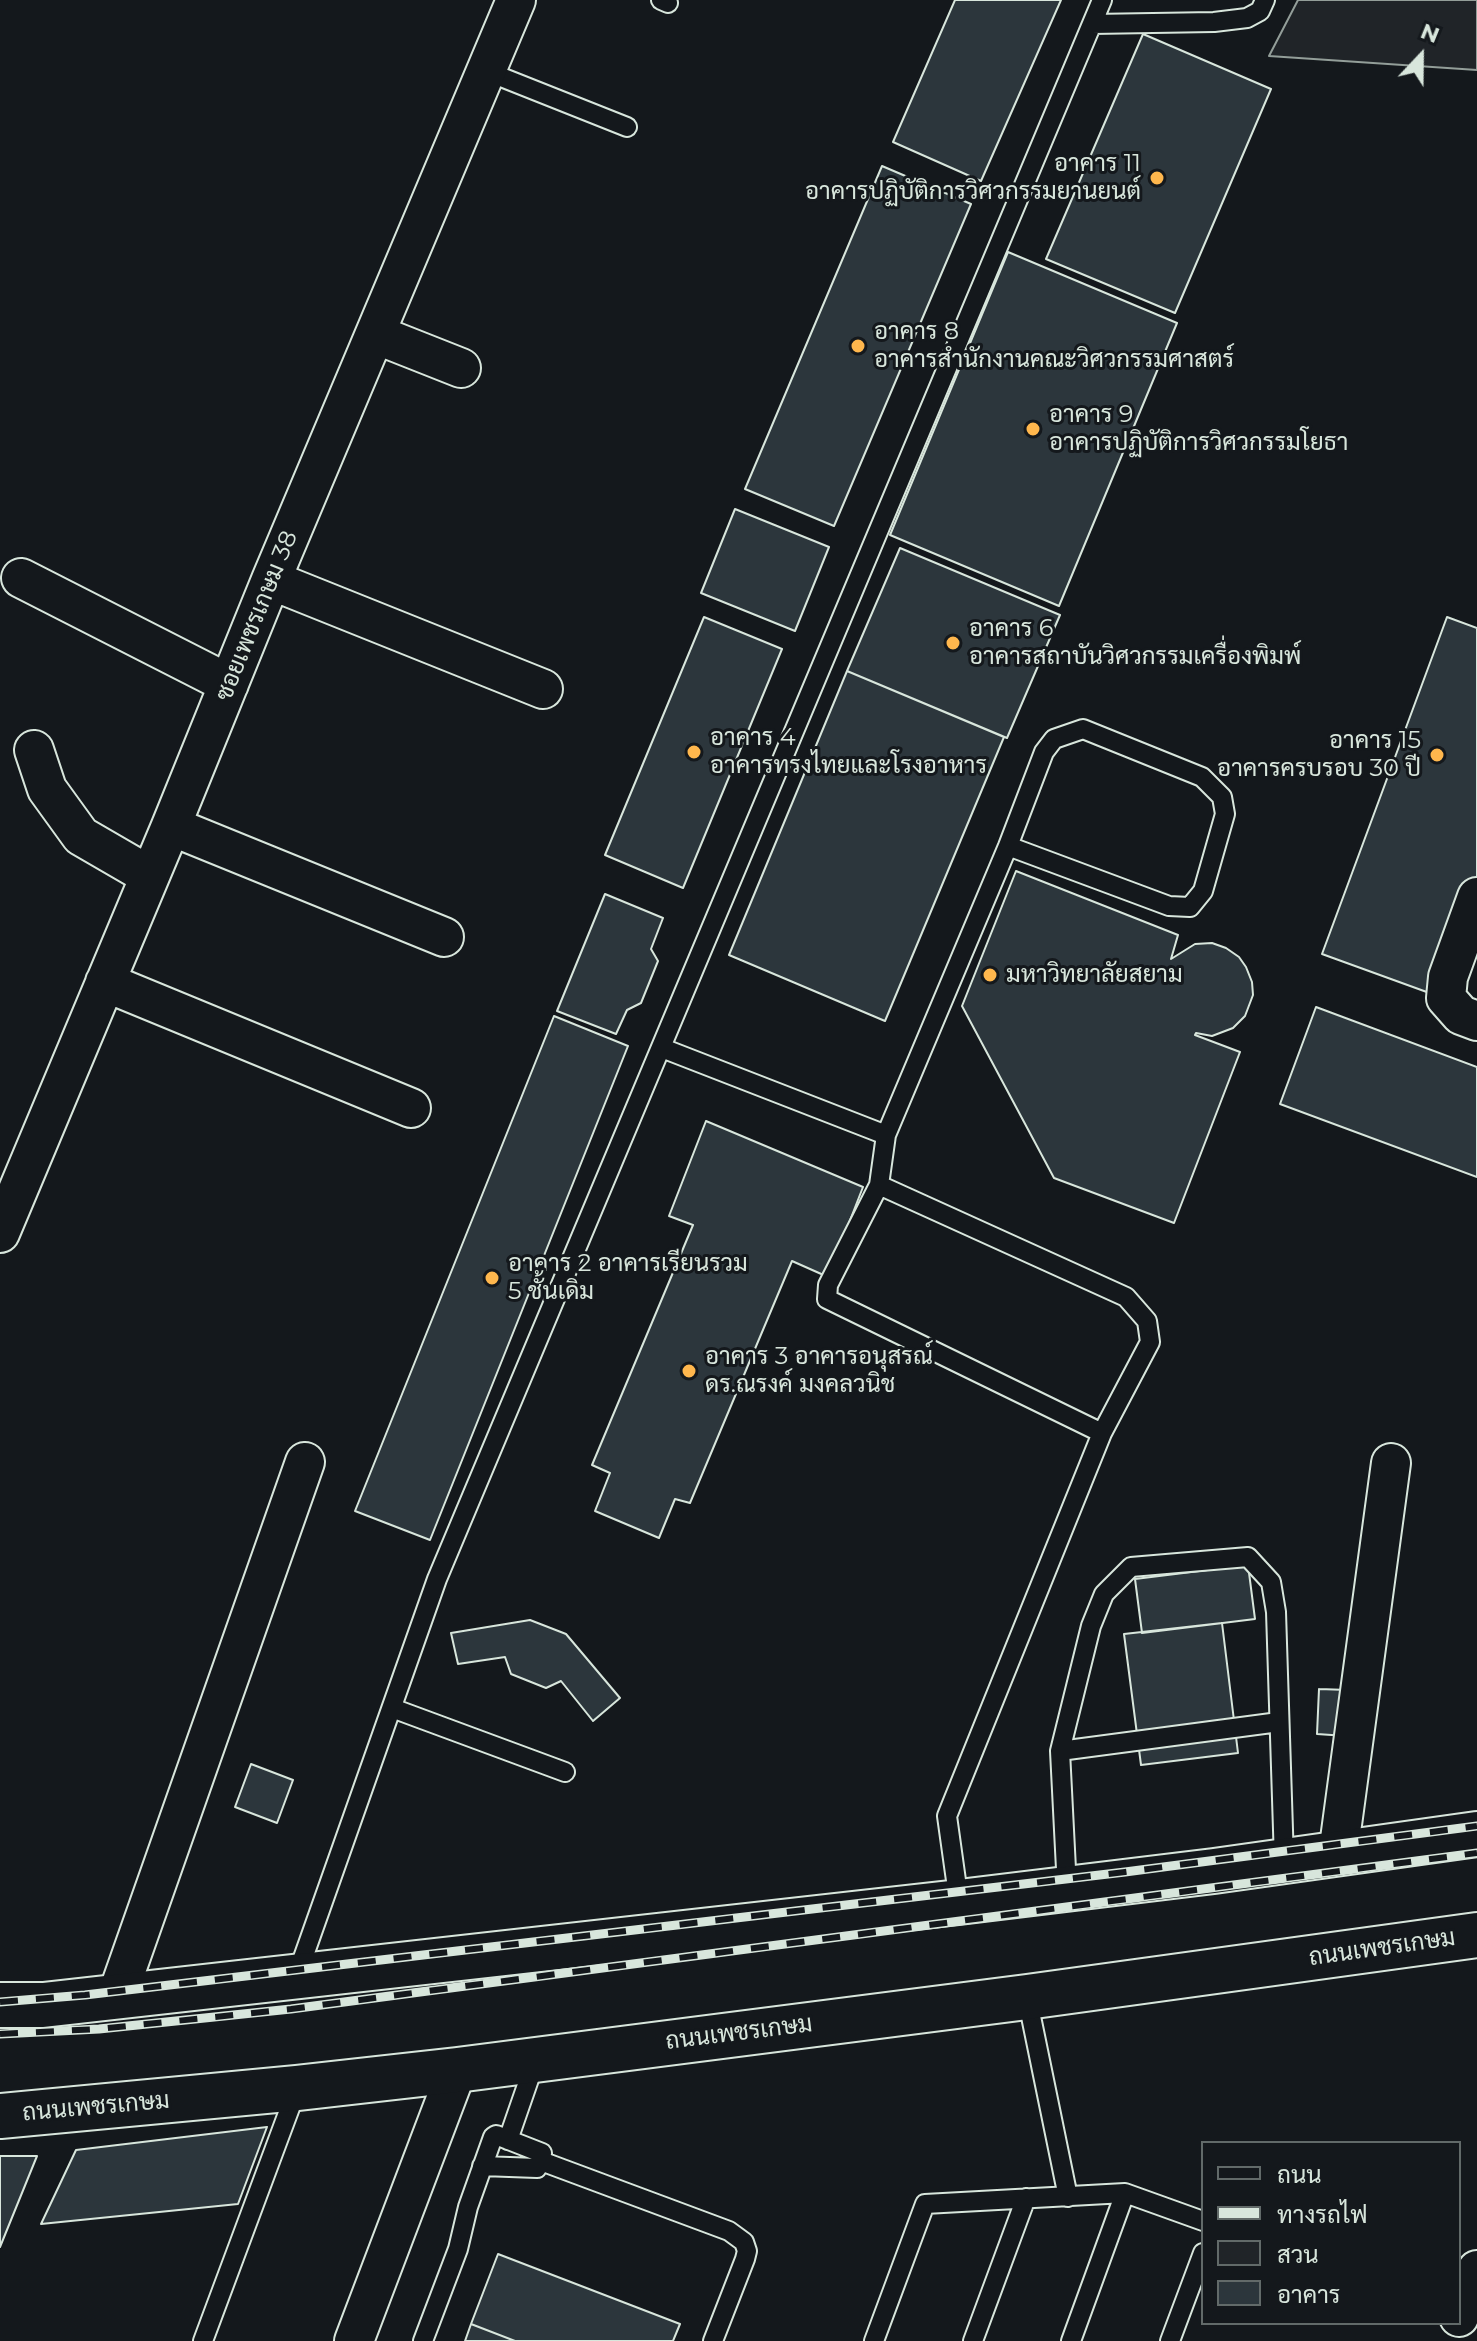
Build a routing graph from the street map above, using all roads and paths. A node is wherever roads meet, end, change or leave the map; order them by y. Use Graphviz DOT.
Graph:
graph roads {
  1 [pos="516,0"];
  2 [pos="1102,0"];
  3 [pos="1265,0"];
  4 [pos="1092,24"];
  5 [pos="486,71"];
  6 [pos="627,127"];
  7 [pos="375,334"];
  8 [pos="461,368"];
  9 [pos="21,578"];
  10 [pos="271,580"];
  11 [pos="229,684"];
  12 [pos="543,689"];
  13 [pos="34,750"];
  14 [pos="171,826"];
  15 [pos="1008,846"];
  16 [pos="150,876"];
  17 [pos="1477,897"];
  18 [pos="444,937"];
  19 [pos="105,982"];
  20 [pos="1477,1021"];
  21 [pos="662,1048"];
  22 [pos="411,1108"];
  23 [pos="886,1135"];
  24 [pos="879,1185"];
  25 [pos="0,1233"];
  26 [pos="1102,1433"];
  27 [pos="305,1462"];
  28 [pos="1391,1463"];
  29 [pos="392,1708"];
  30 [pos="1279,1722"];
  31 [pos="1060,1751"];
  32 [pos="565,1772"];
  33 [pos="1477,1834"];
  34 [pos="1338,1854"];
  35 [pos="1284,1861"];
  36 [pos="1067,1889"];
  37 [pos="959,1902"];
  38 [pos="1477,1935"];
  39 [pos="297,1976"];
  40 [pos="117,1996"];
  41 [pos="1027,1997"];
  42 [pos="0,2005"];
  43 [pos="536,2059"];
  44 [pos="457,2070"];
  45 [pos="297,2088"];
  46 [pos="0,2116"];
  47 [pos="508,2140"];
  48 [pos="541,2161"];
  49 [pos="482,2166"];
  50 [pos="1125,2193"];
  51 [pos="1068,2197"];
  52 [pos="1026,2198"];
  53 [pos="1201,2220"];
  54 [pos="1201,2258"];
  55 [pos="1477,2270"];
  56 [pos="1461,2312"];
  57 [pos="203,2341"];
  58 [pos="354,2341"];
  59 [pos="423,2341"];
  60 [pos="713,2341"];
  61 [pos="874,2341"];
  62 [pos="973,2341"];
  63 [pos="1071,2341"];
  64 [pos="1170,2341"];
  1 -- 5 [label="street, ซอยเพชรเกษม 38"];
  2 -- 4 [label="lane"];
  3 -- 4 [label="lane"];
  4 -- 21 [label="lane"];
  5 -- 6 [label="lane"];
  5 -- 7 [label="street, ซอยเพชรเกษม 38"];
  7 -- 8 [label="street"];
  7 -- 10 [label="street, ซอยเพชรเกษม 38"];
  9 -- 11 [label="street"];
  10 -- 11 [label="street, ซอยเพชรเกษม 38"];
  10 -- 12 [label="street"];
  11 -- 14 [label="street, ซอยเพชรเกษม 38"];
  13 -- 16 [label="street"];
  14 -- 16 [label="street, ซอยเพชรเกษม 38"];
  14 -- 18 [label="street"];
  15 -- 15 [label="lane"];
  15 -- 23 [label="lane"];
  16 -- 19 [label="street, ซอยเพชรเกษม 38"];
  17 -- 20 [label="street"];
  19 -- 22 [label="street"];
  19 -- 25 [label="street, ซอยเพชรเกษม 38"];
  21 -- 23 [label="lane"];
  21 -- 29 [label="lane"];
  23 -- 24 [label="lane"];
  24 -- 26 [label="lane"];
  24 -- 26 [label="lane"];
  26 -- 37 [label="lane"];
  27 -- 40 [label="street"];
  28 -- 34 [label="street"];
  29 -- 32 [label="lane"];
  29 -- 39 [label="lane"];
  30 -- 31 [label="lane"];
  30 -- 31 [label="lane"];
  30 -- 35 [label="lane"];
  31 -- 36 [label="lane"];
  33 -- 34 [label="main road"];
  34 -- 35 [label="main road"];
  35 -- 36 [label="main road"];
  36 -- 37 [label="main road"];
  37 -- 39 [label="main road"];
  38 -- 41 [label="main road, ถนนเพชรเกษม"];
  39 -- 40 [label="main road"];
  40 -- 42 [label="main road"];
  41 -- 43 [label="main road, ถนนเพชรเกษม"];
  41 -- 51 [label="lane"];
  43 -- 44 [label="main road, ถนนเพชรเกษม"];
  43 -- 47 [label="lane"];
  44 -- 45 [label="main road, ถนนเพชรเกษม"];
  44 -- 58 [label="street"];
  45 -- 46 [label="main road, ถนนเพชรเกษม"];
  45 -- 57 [label="lane"];
  47 -- 48 [label="lane"];
  47 -- 49 [label="lane"];
  48 -- 49 [label="lane"];
  48 -- 60 [label="lane"];
  49 -- 59 [label="lane"];
  50 -- 51 [label="lane"];
  50 -- 53 [label="lane"];
  50 -- 63 [label="lane"];
  51 -- 52 [label="lane"];
  52 -- 61 [label="lane"];
  52 -- 62 [label="lane"];
  54 -- 64 [label="lane"];
  55 -- 56 [label="street"];
}
